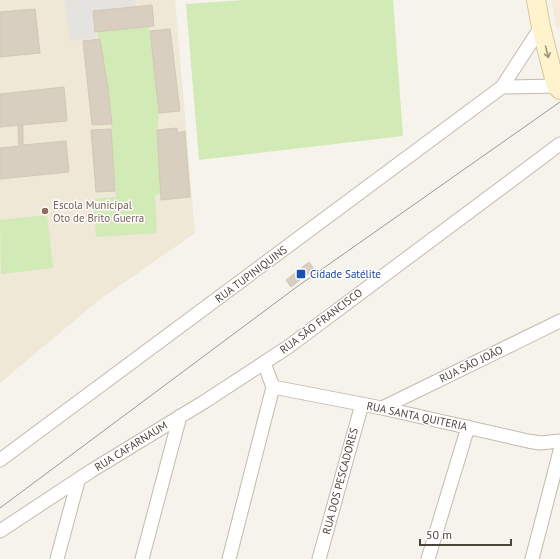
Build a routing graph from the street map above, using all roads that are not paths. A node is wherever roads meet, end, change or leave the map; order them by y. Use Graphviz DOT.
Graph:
graph roads {
  1 [pos="536,0"];
  2 [pos="541,27"];
  3 [pos="502,87"];
  4 [pos="558,88"];
  5 [pos="560,144"];
  6 [pos="560,321"];
  7 [pos="264,363"];
  8 [pos="273,387"];
  9 [pos="362,404"];
  10 [pos="382,408"];
  11 [pos="180,416"];
  12 [pos="468,427"];
  13 [pos="560,441"];
  14 [pos="560,451"];
  15 [pos="0,460"];
  16 [pos="78,481"];
  17 [pos="0,531"];
  18 [pos="57,559"];
  19 [pos="142,559"];
  20 [pos="229,559"];
  21 [pos="319,559"];
  22 [pos="428,559"];
  23 [pos="532,559"];
  1 -- 2 [label="main road"];
  2 -- 3 [label="street, RUA TUPINIQUINS"];
  2 -- 4 [label="main road, one-way"];
  3 -- 4 [label="street"];
  3 -- 15 [label="street, RUA TUPINIQUINS"];
  5 -- 7 [label="street, RUA SÃO FRANCISCO"];
  6 -- 10 [label="street, RUA SÃO JOÃO"];
  7 -- 8 [label="street"];
  7 -- 11 [label="street, RUA CAFARNAUM"];
  8 -- 9 [label="street, RUA SANTA QUITERIA"];
  8 -- 20 [label="street"];
  9 -- 10 [label="street, RUA SANTA QUITERIA"];
  9 -- 21 [label="street, RUA DOS PESCADORES"];
  10 -- 12 [label="street, RUA SANTA QUITERIA"];
  11 -- 16 [label="street, RUA CAFARNAUM"];
  11 -- 19 [label="street"];
  12 -- 13 [label="street, RUA SANTA QUITERIA"];
  12 -- 22 [label="street"];
  14 -- 23 [label="street"];
  16 -- 17 [label="street, RUA CAFARNAUM"];
  16 -- 18 [label="street"];
}
